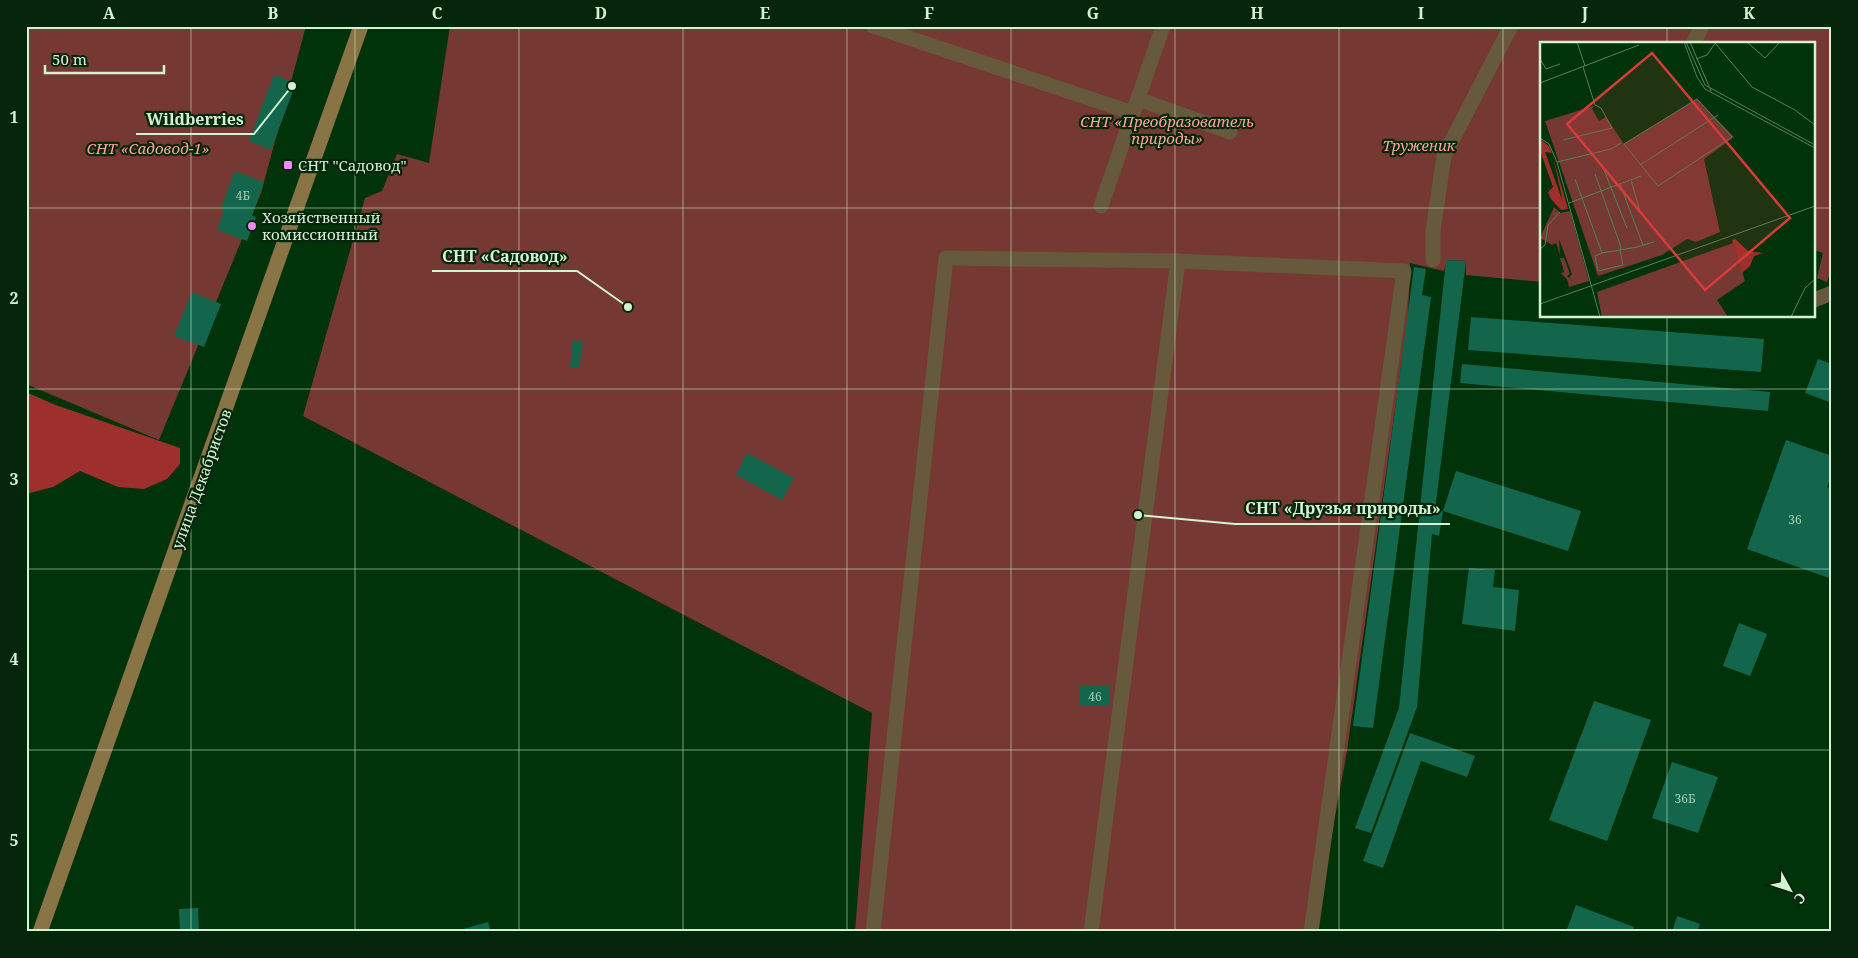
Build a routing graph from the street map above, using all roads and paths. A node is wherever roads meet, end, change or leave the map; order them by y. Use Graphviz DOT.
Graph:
graph roads {
  1 [pos="361,26"];
  2 [pos="873,26"];
  3 [pos="1163,26"];
  4 [pos="1511,26"];
  5 [pos="1702,26"];
  6 [pos="1694,42"];
  7 [pos="1135,106"];
  8 [pos="1230,132"];
  9 [pos="1101,206"];
  10 [pos="1433,260"];
  11 [pos="1178,261"];
  12 [pos="1832,293"];
  13 [pos="1816,299"];
  14 [pos="40,932"];
  15 [pos="873,932"];
  16 [pos="1091,932"];
  17 [pos="1311,932"];
  1 -- 14 [label="street, улица Декабристов"];
  2 -- 7 [label="street"];
  3 -- 7 [label="street"];
  4 -- 10 [label="street"];
  5 -- 6 [label="street"];
  7 -- 8 [label="street"];
  7 -- 9 [label="street"];
  11 -- 15 [label="street"];
  11 -- 16 [label="street"];
  11 -- 17 [label="street"];
  12 -- 13 [label="street"];
}
